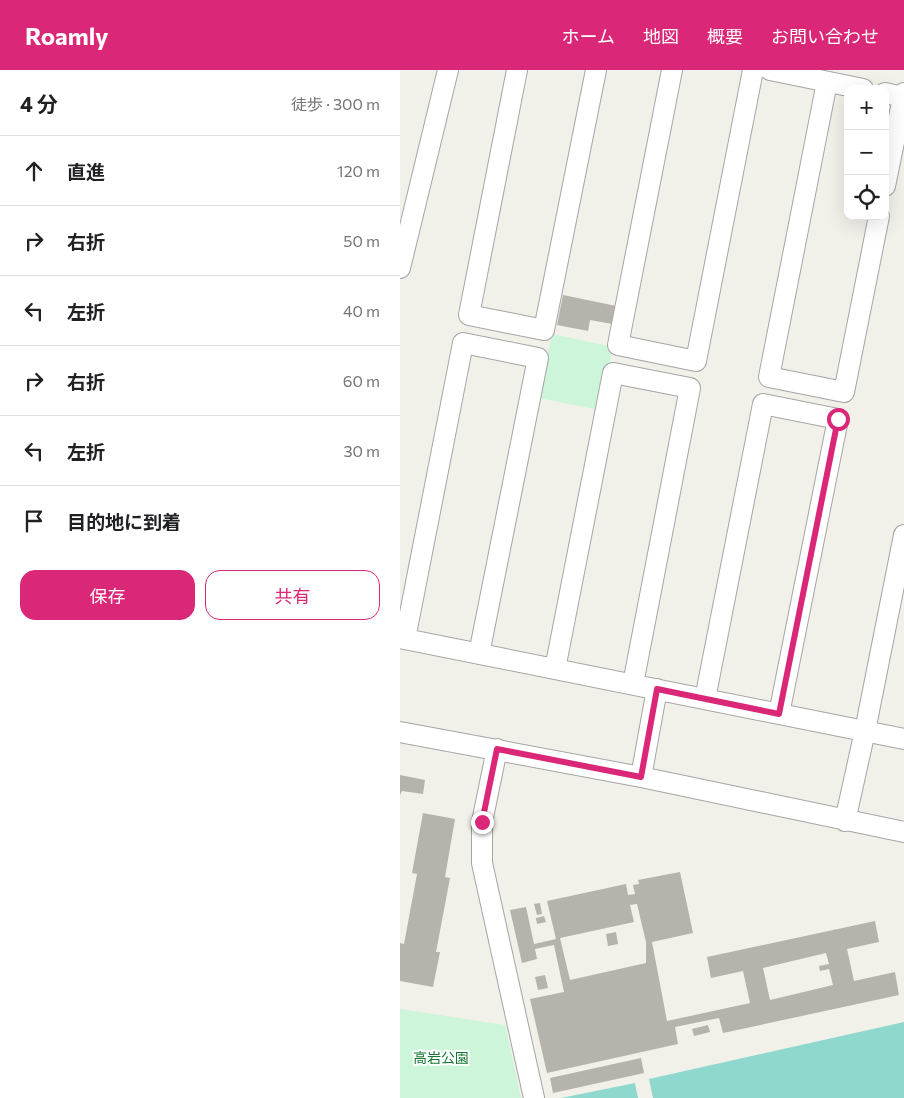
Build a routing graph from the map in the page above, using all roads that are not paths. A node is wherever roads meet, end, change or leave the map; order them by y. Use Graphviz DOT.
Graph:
graph roads {
  1 [pos="448,70"];
  2 [pos="516,70"];
  3 [pos="596,70"];
  4 [pos="672,70"];
  5 [pos="753,70"];
  6 [pos="770,70"];
  7 [pos="827,82"];
  8 [pos="844,85"];
  9 [pos="898,94"];
  10 [pos="887,175"];
  11 [pos="878,220"];
  12 [pos="400,268"];
  13 [pos="904,535"];
  14 [pos="403,638"];
  15 [pos="479,654"];
  16 [pos="555,669"];
  17 [pos="633,684"];
  18 [pos="657,689"];
  19 [pos="706,699"];
  20 [pos="779,714"];
  21 [pos="865,731"];
  22 [pos="400,732"];
  23 [pos="904,739"];
  24 [pos="497,749"];
  25 [pos="641,777"];
  26 [pos="845,820"];
  27 [pos="904,832"];
  28 [pos="534,1098"];
  1 -- 12 [label="street"];
  2 -- 3 [label="street"];
  4 -- 5 [label="street"];
  6 -- 7 [label="street"];
  7 -- 8 [label="street"];
  7 -- 11 [label="street"];
  9 -- 10 [label="street"];
  13 -- 21 [label="street"];
  14 -- 15 [label="street"];
  14 -- 15 [label="street"];
  15 -- 16 [label="street"];
  16 -- 17 [label="street"];
  16 -- 17 [label="street"];
  17 -- 18 [label="street"];
  18 -- 19 [label="street"];
  18 -- 25 [label="street"];
  19 -- 20 [label="street"];
  19 -- 20 [label="street"];
  20 -- 21 [label="street"];
  21 -- 23 [label="street"];
  21 -- 26 [label="street"];
  22 -- 24 [label="street"];
  24 -- 25 [label="street"];
  24 -- 28 [label="street"];
  25 -- 26 [label="street"];
  26 -- 27 [label="street"];
}
